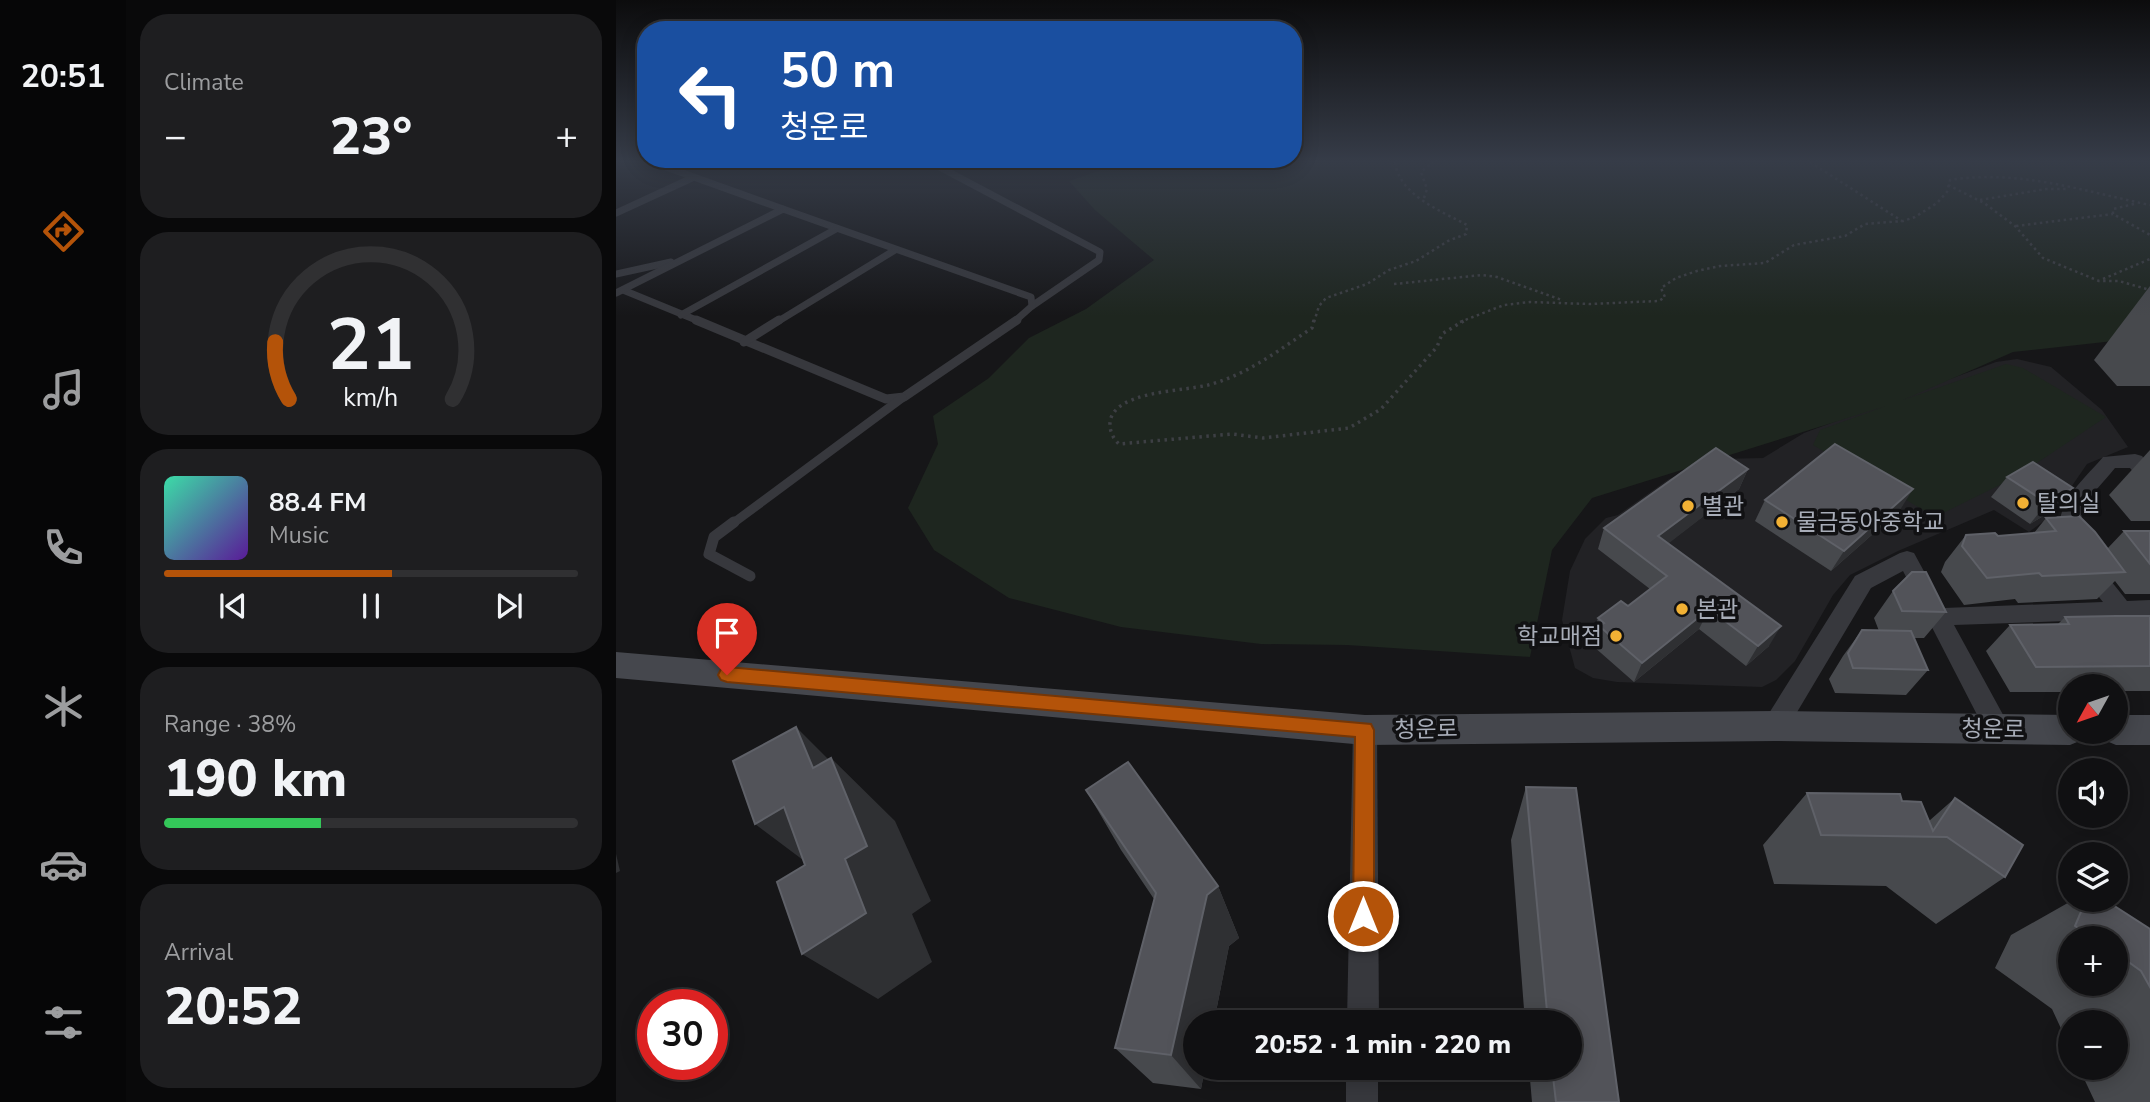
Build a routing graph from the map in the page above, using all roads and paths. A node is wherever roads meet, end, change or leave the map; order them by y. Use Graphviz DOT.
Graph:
graph roads {
  1 [pos="774,213"];
  2 [pos="795,213"];
  3 [pos="1027,213"];
  4 [pos="1448,213"];
  5 [pos="1892,213"];
  6 [pos="1921,213"];
  7 [pos="1998,213"];
  8 [pos="2113,214"];
  9 [pos="1903,221"];
  10 [pos="2015,226"];
  11 [pos="836,229"];
  12 [pos="2150,235"];
  13 [pos="895,250"];
  14 [pos="2150,259"];
  15 [pos="682,260"];
  16 [pos="616,274"];
  17 [pos="2099,281"];
  18 [pos="1394,284"];
  19 [pos="2150,290"];
  20 [pos="619,291"];
  21 [pos="1573,303"];
  22 [pos="1032,306"];
  23 [pos="681,315"];
  24 [pos="744,342"];
  25 [pos="904,397"];
  26 [pos="2150,478"];
  27 [pos="750,576"];
  28 [pos="2120,609"];
  29 [pos="2150,609"];
  30 [pos="1939,617"];
  31 [pos="616,665"];
  32 [pos="1775,726"];
  33 [pos="1365,730"];
  34 [pos="1998,730"];
  35 [pos="2058,730"];
  36 [pos="2128,730"];
  37 [pos="2150,730"];
  38 [pos="1363,1010"];
  39 [pos="1362,1080"];
  40 [pos="1362,1102"];
  1 -- 15 [label="lane"];
  2 -- 11 [label="lane"];
  3 -- 22 [label="lane"];
  4 -- 21 [label="path"];
  5 -- 9 [label="path"];
  6 -- 9 [label="path"];
  7 -- 10 [label="path"];
  8 -- 10 [label="path"];
  8 -- 12 [label="path"];
  9 -- 21 [label="path"];
  10 -- 17 [label="path"];
  11 -- 13 [label="lane"];
  11 -- 23 [label="lane"];
  13 -- 22 [label="lane"];
  13 -- 24 [label="lane"];
  14 -- 17 [label="path"];
  15 -- 16 [label="lane"];
  15 -- 20 [label="lane"];
  17 -- 19 [label="path"];
  18 -- 21 [label="path"];
  20 -- 23 [label="lane"];
  22 -- 25 [label="lane"];
  23 -- 24 [label="lane"];
  24 -- 25 [label="lane"];
  25 -- 27 [label="lane"];
  26 -- 28 [label="street"];
  28 -- 29 [label="street"];
  28 -- 30 [label="street"];
  30 -- 32 [label="street"];
  30 -- 34 [label="street"];
  31 -- 33 [label="street, 청운로"];
  32 -- 33 [label="street, 청운로"];
  32 -- 34 [label="street, 청운로"];
  33 -- 38 [label="street"];
  34 -- 35 [label="street, 청운로"];
  36 -- 37 [label="street"];
  39 -- 40 [label="street"];
}
